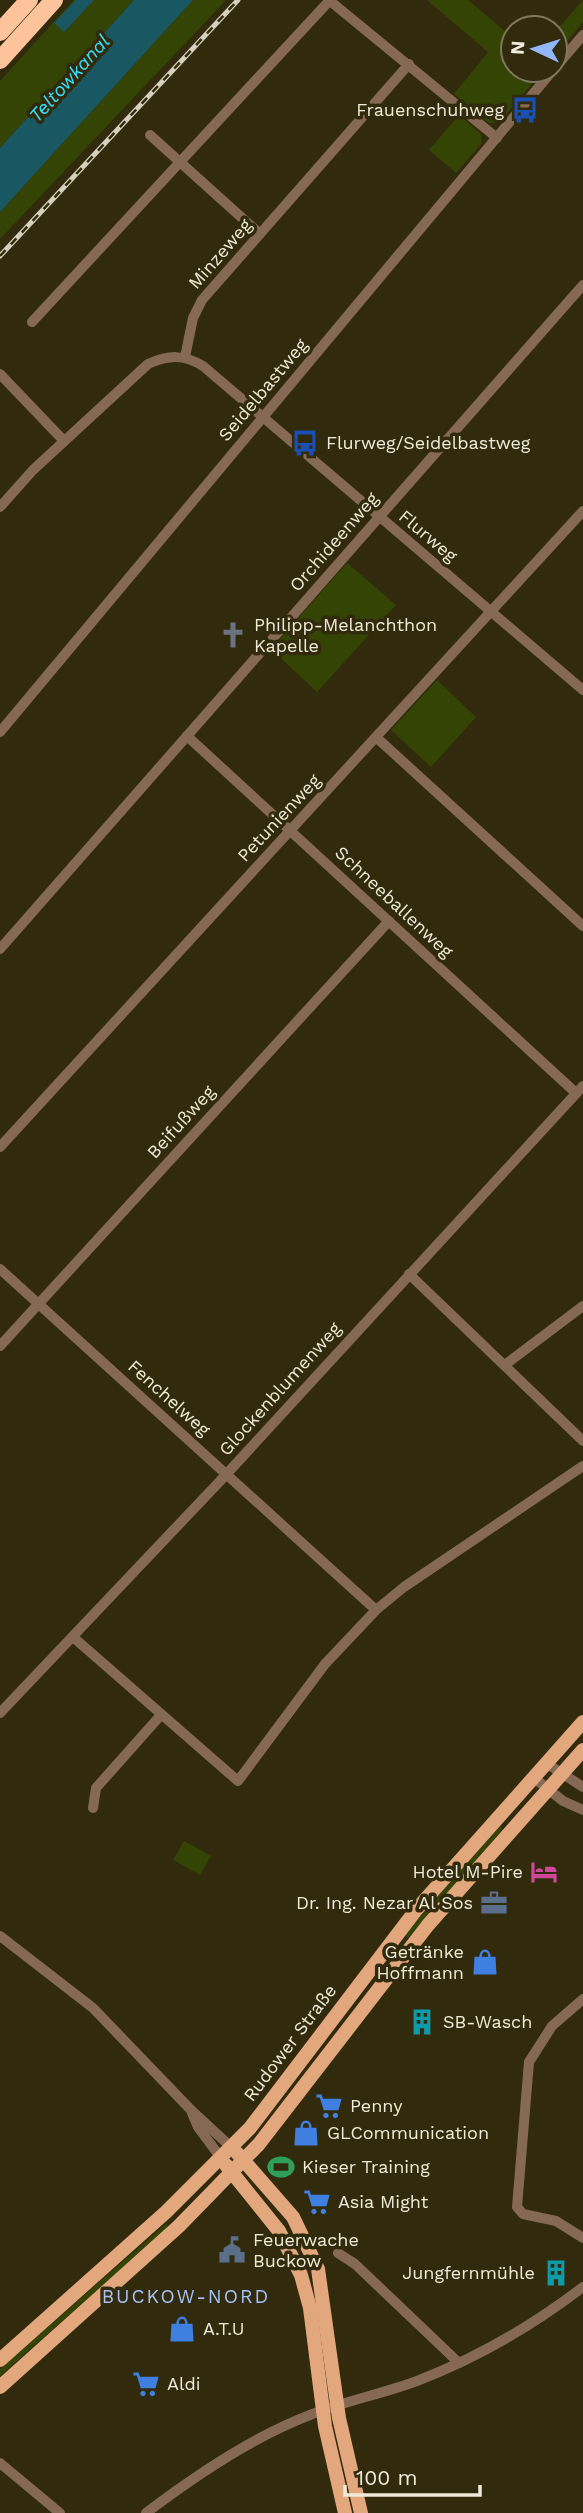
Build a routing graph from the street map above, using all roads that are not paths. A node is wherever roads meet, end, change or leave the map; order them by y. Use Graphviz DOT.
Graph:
graph roads {
  1 [pos="29,0"];
  2 [pos="54,0"];
  3 [pos="330,0"];
  4 [pos="0,32"];
  5 [pos="583,35"];
  6 [pos="569,51"];
  7 [pos="0,60"];
  8 [pos="409,64"];
  9 [pos="541,84"];
  10 [pos="150,135"];
  11 [pos="496,138"];
  12 [pos="180,161"];
  13 [pos="260,234"];
  14 [pos="583,285"];
  15 [pos="32,322"];
  16 [pos="185,357"];
  17 [pos="0,374"];
  18 [pos="263,417"];
  19 [pos="64,441"];
  20 [pos="1,502"];
  21 [pos="583,511"];
  22 [pos="379,517"];
  23 [pos="491,611"];
  24 [pos="583,690"];
  25 [pos="0,732"];
  26 [pos="187,736"];
  27 [pos="377,738"];
  28 [pos="291,831"];
  29 [pos="389,921"];
  30 [pos="583,926"];
  31 [pos="0,949"];
  32 [pos="580,1089"];
  33 [pos="0,1147"];
  34 [pos="0,1269"];
  35 [pos="409,1274"];
  36 [pos="38,1304"];
  37 [pos="583,1306"];
  38 [pos="0,1346"];
  39 [pos="506,1364"];
  40 [pos="583,1441"];
  41 [pos="583,1466"];
  42 [pos="227,1473"];
  43 [pos="376,1610"];
  44 [pos="73,1637"];
  45 [pos="0,1713"];
  46 [pos="160,1716"];
  47 [pos="583,1723"];
  48 [pos="583,1750"];
  49 [pos="546,1763"];
  50 [pos="562,1773"];
  51 [pos="533,1777"];
  52 [pos="583,1787"];
  53 [pos="547,1790"];
  54 [pos="93,1808"];
  55 [pos="583,1810"];
  56 [pos="499,1815"];
  57 [pos="513,1828"];
  58 [pos="0,1936"];
  59 [pos="383,1950"];
  60 [pos="398,1962"];
  61 [pos="583,1999"];
  62 [pos="226,2152"];
  63 [pos="243,2160"];
  64 [pos="232,2172"];
  65 [pos="166,2212"];
  66 [pos="179,2226"];
  67 [pos="583,2238"];
  68 [pos="338,2253"];
  69 [pos="583,2287"];
  70 [pos="0,2360"];
  71 [pos="459,2363"];
  72 [pos="0,2387"];
  73 [pos="330,2408"];
  74 [pos="0,2463"];
  75 [pos="60,2513"];
  76 [pos="146,2513"];
  77 [pos="345,2513"];
  78 [pos="360,2513"];
  1 -- 4 [label="highway"];
  2 -- 7 [label="highway"];
  3 -- 8 [label="street"];
  3 -- 12 [label="street"];
  5 -- 6 [label="street, Seidelbastweg"];
  8 -- 11 [label="street"];
  8 -- 13 [label="street, Minzeweg"];
  9 -- 11 [label="street, Seidelbastweg"];
  10 -- 12 [label="street"];
  11 -- 18 [label="street, Seidelbastweg"];
  12 -- 13 [label="street"];
  12 -- 15 [label="street"];
  13 -- 16 [label="street, Minzeweg"];
  14 -- 22 [label="street, Orchideenweg"];
  16 -- 18 [label="street, Flurweg"];
  16 -- 19 [label="street"];
  17 -- 19 [label="street"];
  18 -- 22 [label="street, Flurweg"];
  18 -- 25 [label="street, Seidelbastweg"];
  19 -- 20 [label="street"];
  21 -- 23 [label="street, Petunienweg"];
  22 -- 23 [label="street, Flurweg"];
  22 -- 26 [label="street, Orchideenweg"];
  23 -- 24 [label="street, Flurweg"];
  23 -- 27 [label="street, Petunienweg"];
  26 -- 28 [label="street, Schneeballenweg"];
  26 -- 31 [label="street, Orchideenweg"];
  27 -- 28 [label="street, Petunienweg"];
  27 -- 30 [label="street"];
  28 -- 29 [label="street, Schneeballenweg"];
  28 -- 33 [label="street, Petunienweg"];
  29 -- 32 [label="street, Schneeballenweg"];
  29 -- 36 [label="street, Beifußweg"];
  32 -- 35 [label="street, Glockenblumenweg"];
  34 -- 36 [label="street, Fenchelweg"];
  35 -- 39 [label="street"];
  35 -- 42 [label="street, Glockenblumenweg"];
  36 -- 38 [label="street, Beifußweg"];
  36 -- 42 [label="street, Fenchelweg"];
  37 -- 39 [label="street"];
  39 -- 40 [label="street"];
  41 -- 43 [label="street"];
  42 -- 43 [label="street, Fenchelweg"];
  42 -- 44 [label="street, Glockenblumenweg"];
  43 -- 46 [label="street"];
  44 -- 45 [label="street, Glockenblumenweg"];
  44 -- 46 [label="street"];
  46 -- 54 [label="street"];
  47 -- 49 [label="main road, Rudower Straße"];
  48 -- 50 [label="main road, Rudower Straße"];
  49 -- 50 [label="street"];
  49 -- 51 [label="main road, Rudower Straße"];
  50 -- 52 [label="street"];
  50 -- 53 [label="main road, Rudower Straße"];
  51 -- 53 [label="street"];
  51 -- 56 [label="main road, Rudower Straße"];
  53 -- 55 [label="street"];
  53 -- 57 [label="main road, Rudower Straße"];
  56 -- 57 [label="main road"];
  56 -- 59 [label="main road, Rudower Straße"];
  57 -- 60 [label="main road, Rudower Straße"];
  58 -- 62 [label="street"];
  59 -- 60 [label="main road"];
  59 -- 62 [label="main road, Rudower Straße"];
  60 -- 63 [label="main road, Rudower Straße"];
  61 -- 67 [label="street"];
  62 -- 63 [label="main road"];
  62 -- 64 [label="main road"];
  62 -- 65 [label="main road, Rudower Straße"];
  63 -- 64 [label="main road, Rudower Straße"];
  63 -- 73 [label="main road"];
  64 -- 66 [label="main road, Rudower Straße"];
  64 -- 73 [label="main road"];
  65 -- 66 [label="main road"];
  65 -- 70 [label="main road, Rudower Straße"];
  66 -- 72 [label="main road, Rudower Straße"];
  68 -- 71 [label="street"];
  69 -- 71 [label="street"];
  71 -- 73 [label="street"];
  73 -- 76 [label="street"];
  73 -- 77 [label="main road"];
  73 -- 78 [label="main road"];
  74 -- 75 [label="street"];
}
